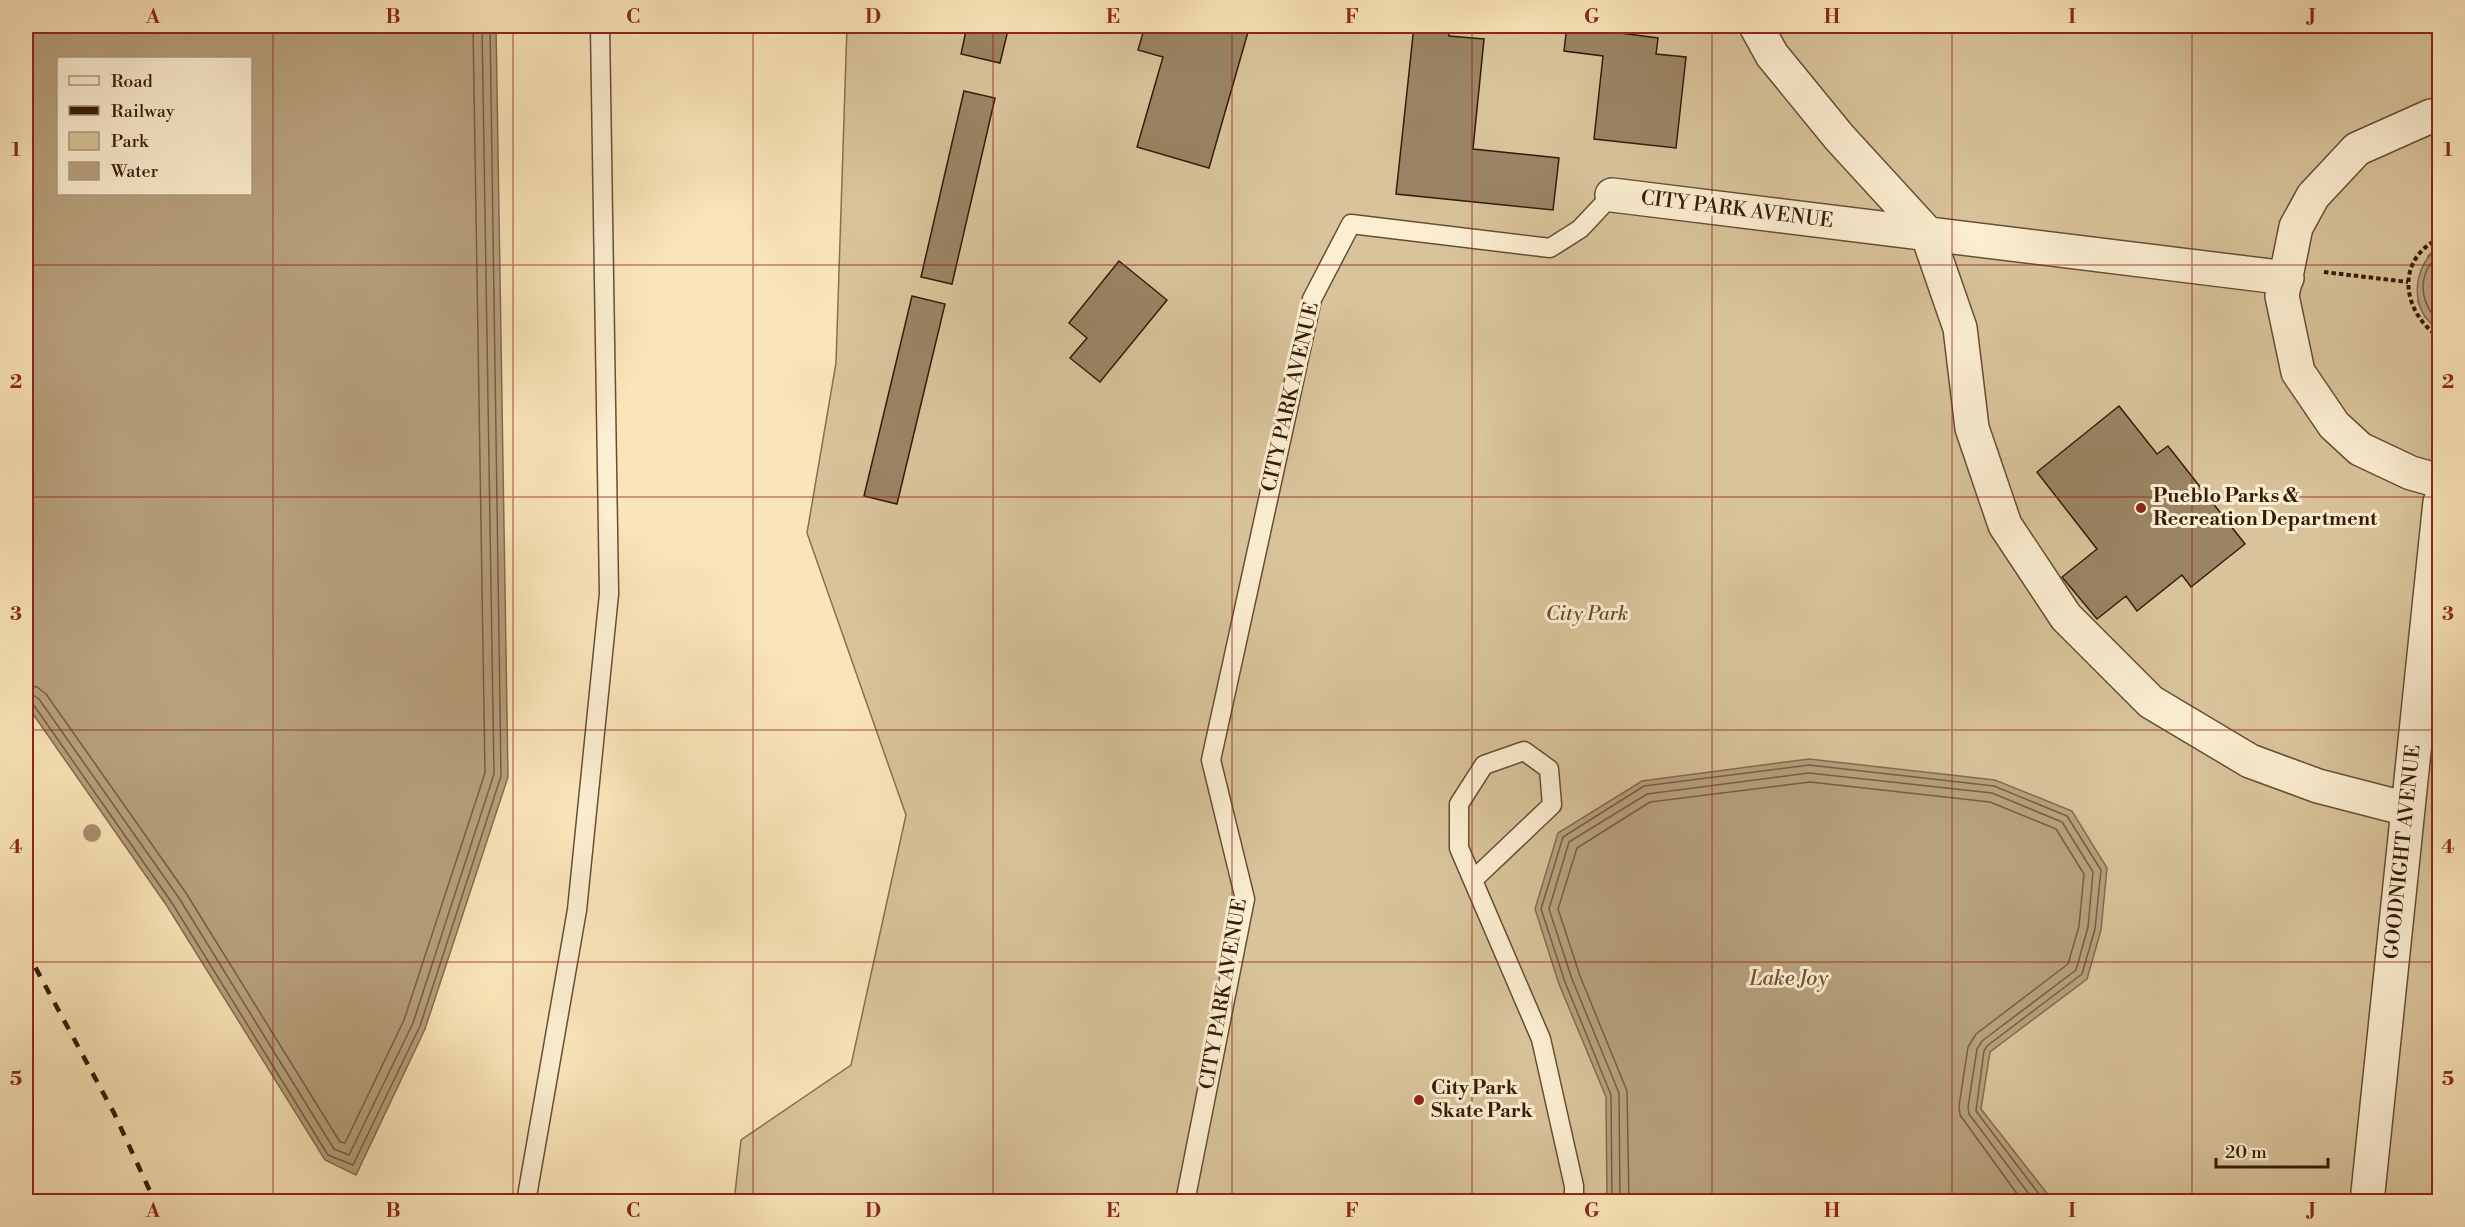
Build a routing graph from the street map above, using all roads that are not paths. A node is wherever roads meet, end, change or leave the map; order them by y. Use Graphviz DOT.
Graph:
graph roads {
  1 [pos="600,26"];
  2 [pos="1756,26"];
  3 [pos="2439,116"];
  4 [pos="1611,195"];
  5 [pos="1927,233"];
  6 [pos="2287,278"];
  7 [pos="2439,481"];
  8 [pos="2439,502"];
  9 [pos="2407,809"];
  10 [pos="1473,880"];
  11 [pos="526,1202"];
  12 [pos="1185,1202"];
  13 [pos="1574,1202"];
  14 [pos="2367,1202"];
  1 -- 11 [label="lane"];
  2 -- 5 [label="street"];
  3 -- 6 [label="street"];
  4 -- 5 [label="street, CITY PARK AVENUE"];
  4 -- 12 [label="lane, CITY PARK AVENUE"];
  5 -- 6 [label="street, CITY PARK AVENUE"];
  5 -- 9 [label="street"];
  6 -- 7 [label="street"];
  8 -- 9 [label="street, GOODNIGHT AVENUE"];
  9 -- 14 [label="street, GOODNIGHT AVENUE"];
  10 -- 10 [label="lane"];
  10 -- 13 [label="lane"];
}
